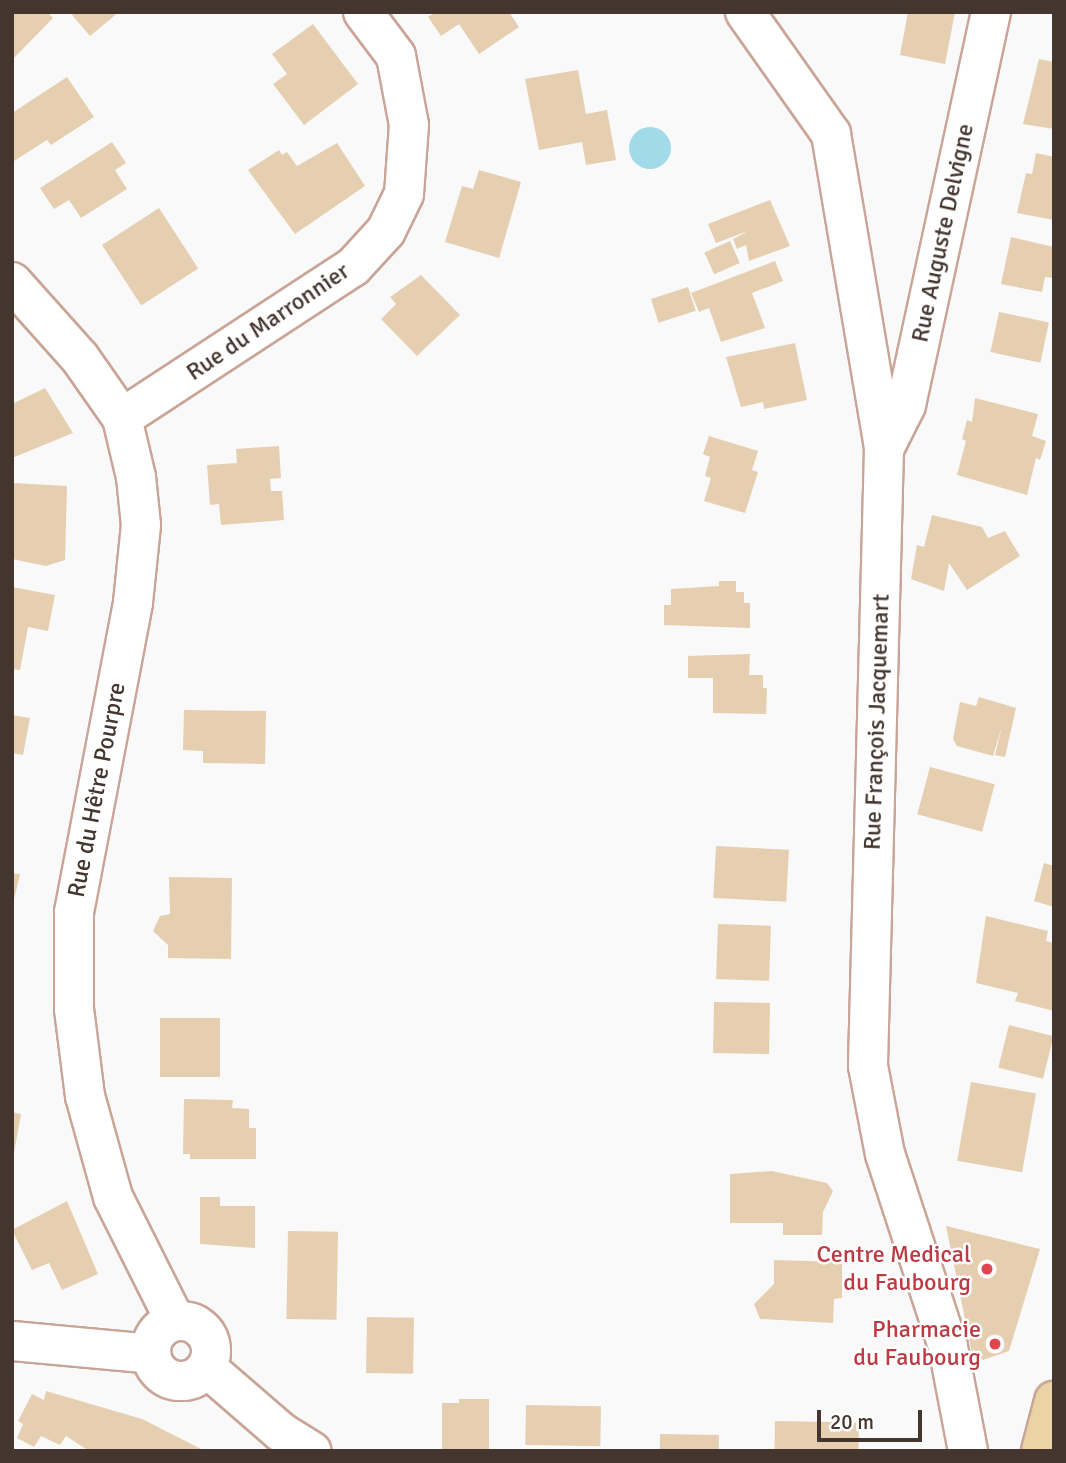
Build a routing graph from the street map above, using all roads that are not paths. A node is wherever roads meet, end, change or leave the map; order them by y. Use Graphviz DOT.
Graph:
graph roads {
  1 [pos="363,12"];
  2 [pos="745,12"];
  3 [pos="991,12"];
  4 [pos="12,282"];
  5 [pos="122,418"];
  6 [pos="884,449"];
  7 [pos="175,1321"];
  8 [pos="12,1341"];
  9 [pos="151,1354"];
  10 [pos="207,1368"];
  11 [pos="1054,1401"];
  12 [pos="312,1451"];
  13 [pos="968,1451"];
  14 [pos="1041,1451"];
  1 -- 5 [label="street, Rue du Marronnier"];
  2 -- 6 [label="street, Rue François Jacquemart"];
  3 -- 6 [label="street, Rue Auguste Delvigne"];
  4 -- 5 [label="street, Rue du Hêtre Pourpre"];
  5 -- 7 [label="street, Rue du Hêtre Pourpre"];
  6 -- 13 [label="street, Rue François Jacquemart"];
  7 -- 9 [label="street"];
  7 -- 10 [label="street"];
  8 -- 9 [label="street"];
  9 -- 10 [label="street"];
  10 -- 12 [label="street"];
  11 -- 14 [label="main road"];
}
